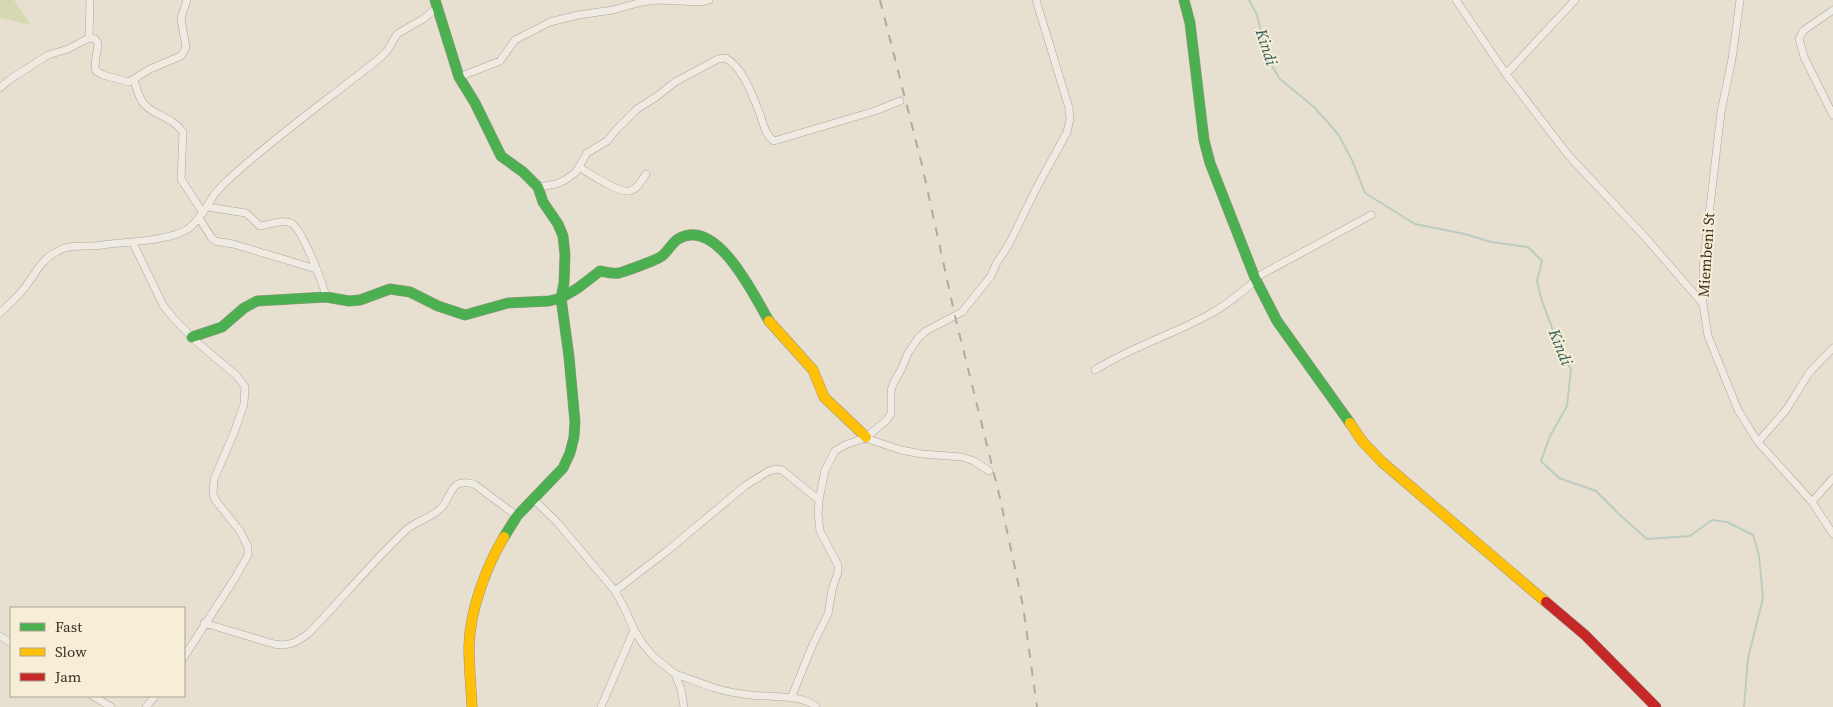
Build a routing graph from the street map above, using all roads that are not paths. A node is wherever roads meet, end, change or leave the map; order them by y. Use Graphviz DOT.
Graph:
graph roads {
  1 [pos="90,0"];
  2 [pos="186,0"];
  3 [pos="710,0"];
  4 [pos="1036,0"];
  5 [pos="1184,0"];
  6 [pos="1456,0"];
  7 [pos="1575,0"];
  8 [pos="1740,0"];
  9 [pos="437,4"];
  10 [pos="1833,10"];
  11 [pos="89,38"];
  12 [pos="1506,74"];
  13 [pos="459,77"];
  14 [pos="134,80"];
  15 [pos="0,88"];
  16 [pos="900,101"];
  17 [pos="1833,115"];
  18 [pos="579,167"];
  19 [pos="646,174"];
  20 [pos="538,187"];
  21 [pos="203,213"];
  22 [pos="1371,215"];
  23 [pos="133,243"];
  24 [pos="316,269"];
  25 [pos="1256,279"];
  26 [pos="326,298"];
  27 [pos="561,298"];
  28 [pos="1703,304"];
  29 [pos="0,313"];
  30 [pos="192,337"];
  31 [pos="1833,348"];
  32 [pos="1095,370"];
  33 [pos="866,438"];
  34 [pos="1758,442"];
  35 [pos="989,471"];
  36 [pos="1833,478"];
  37 [pos="534,500"];
  38 [pos="819,500"];
  39 [pos="1812,502"];
  40 [pos="517,516"];
  41 [pos="1833,534"];
  42 [pos="616,591"];
  43 [pos="204,623"];
  44 [pos="634,630"];
  45 [pos="185,655"];
  46 [pos="675,674"];
  47 [pos="95,697"];
  48 [pos="154,697"];
  49 [pos="791,698"];
  50 [pos="111,707"];
  51 [pos="146,707"];
  52 [pos="472,707"];
  53 [pos="601,707"];
  54 [pos="684,707"];
  55 [pos="816,707"];
  56 [pos="1656,707"];
  1 -- 11 [label="street"];
  2 -- 14 [label="street"];
  3 -- 13 [label="street"];
  4 -- 33 [label="street"];
  5 -- 25 [label="street"];
  6 -- 12 [label="street"];
  7 -- 12 [label="street"];
  8 -- 28 [label="street, Miembeni St"];
  9 -- 13 [label="street"];
  9 -- 21 [label="street"];
  10 -- 17 [label="street"];
  11 -- 14 [label="street"];
  11 -- 15 [label="street"];
  12 -- 28 [label="street"];
  13 -- 20 [label="street"];
  14 -- 21 [label="street"];
  16 -- 18 [label="street"];
  18 -- 19 [label="street"];
  18 -- 20 [label="street"];
  20 -- 27 [label="street"];
  21 -- 23 [label="street"];
  21 -- 24 [label="street"];
  21 -- 24 [label="street"];
  22 -- 25 [label="street"];
  23 -- 29 [label="street"];
  23 -- 30 [label="street"];
  24 -- 26 [label="street"];
  25 -- 32 [label="street"];
  25 -- 56 [label="street"];
  26 -- 27 [label="street"];
  26 -- 30 [label="street"];
  27 -- 33 [label="street"];
  27 -- 37 [label="street"];
  28 -- 34 [label="street, Miembeni St"];
  30 -- 43 [label="street"];
  31 -- 34 [label="street"];
  33 -- 35 [label="street"];
  33 -- 38 [label="street"];
  34 -- 39 [label="street, Miembeni St"];
  36 -- 39 [label="street"];
  37 -- 40 [label="street"];
  37 -- 42 [label="street"];
  38 -- 42 [label="street"];
  38 -- 49 [label="street"];
  39 -- 41 [label="street, Miembeni St"];
  40 -- 43 [label="street"];
  40 -- 52 [label="street"];
  42 -- 44 [label="street"];
  43 -- 45 [label="street"];
  44 -- 46 [label="street"];
  44 -- 53 [label="street"];
  46 -- 49 [label="street"];
  46 -- 54 [label="street"];
  47 -- 50 [label="street"];
  48 -- 51 [label="street"];
  49 -- 55 [label="street"];
}
